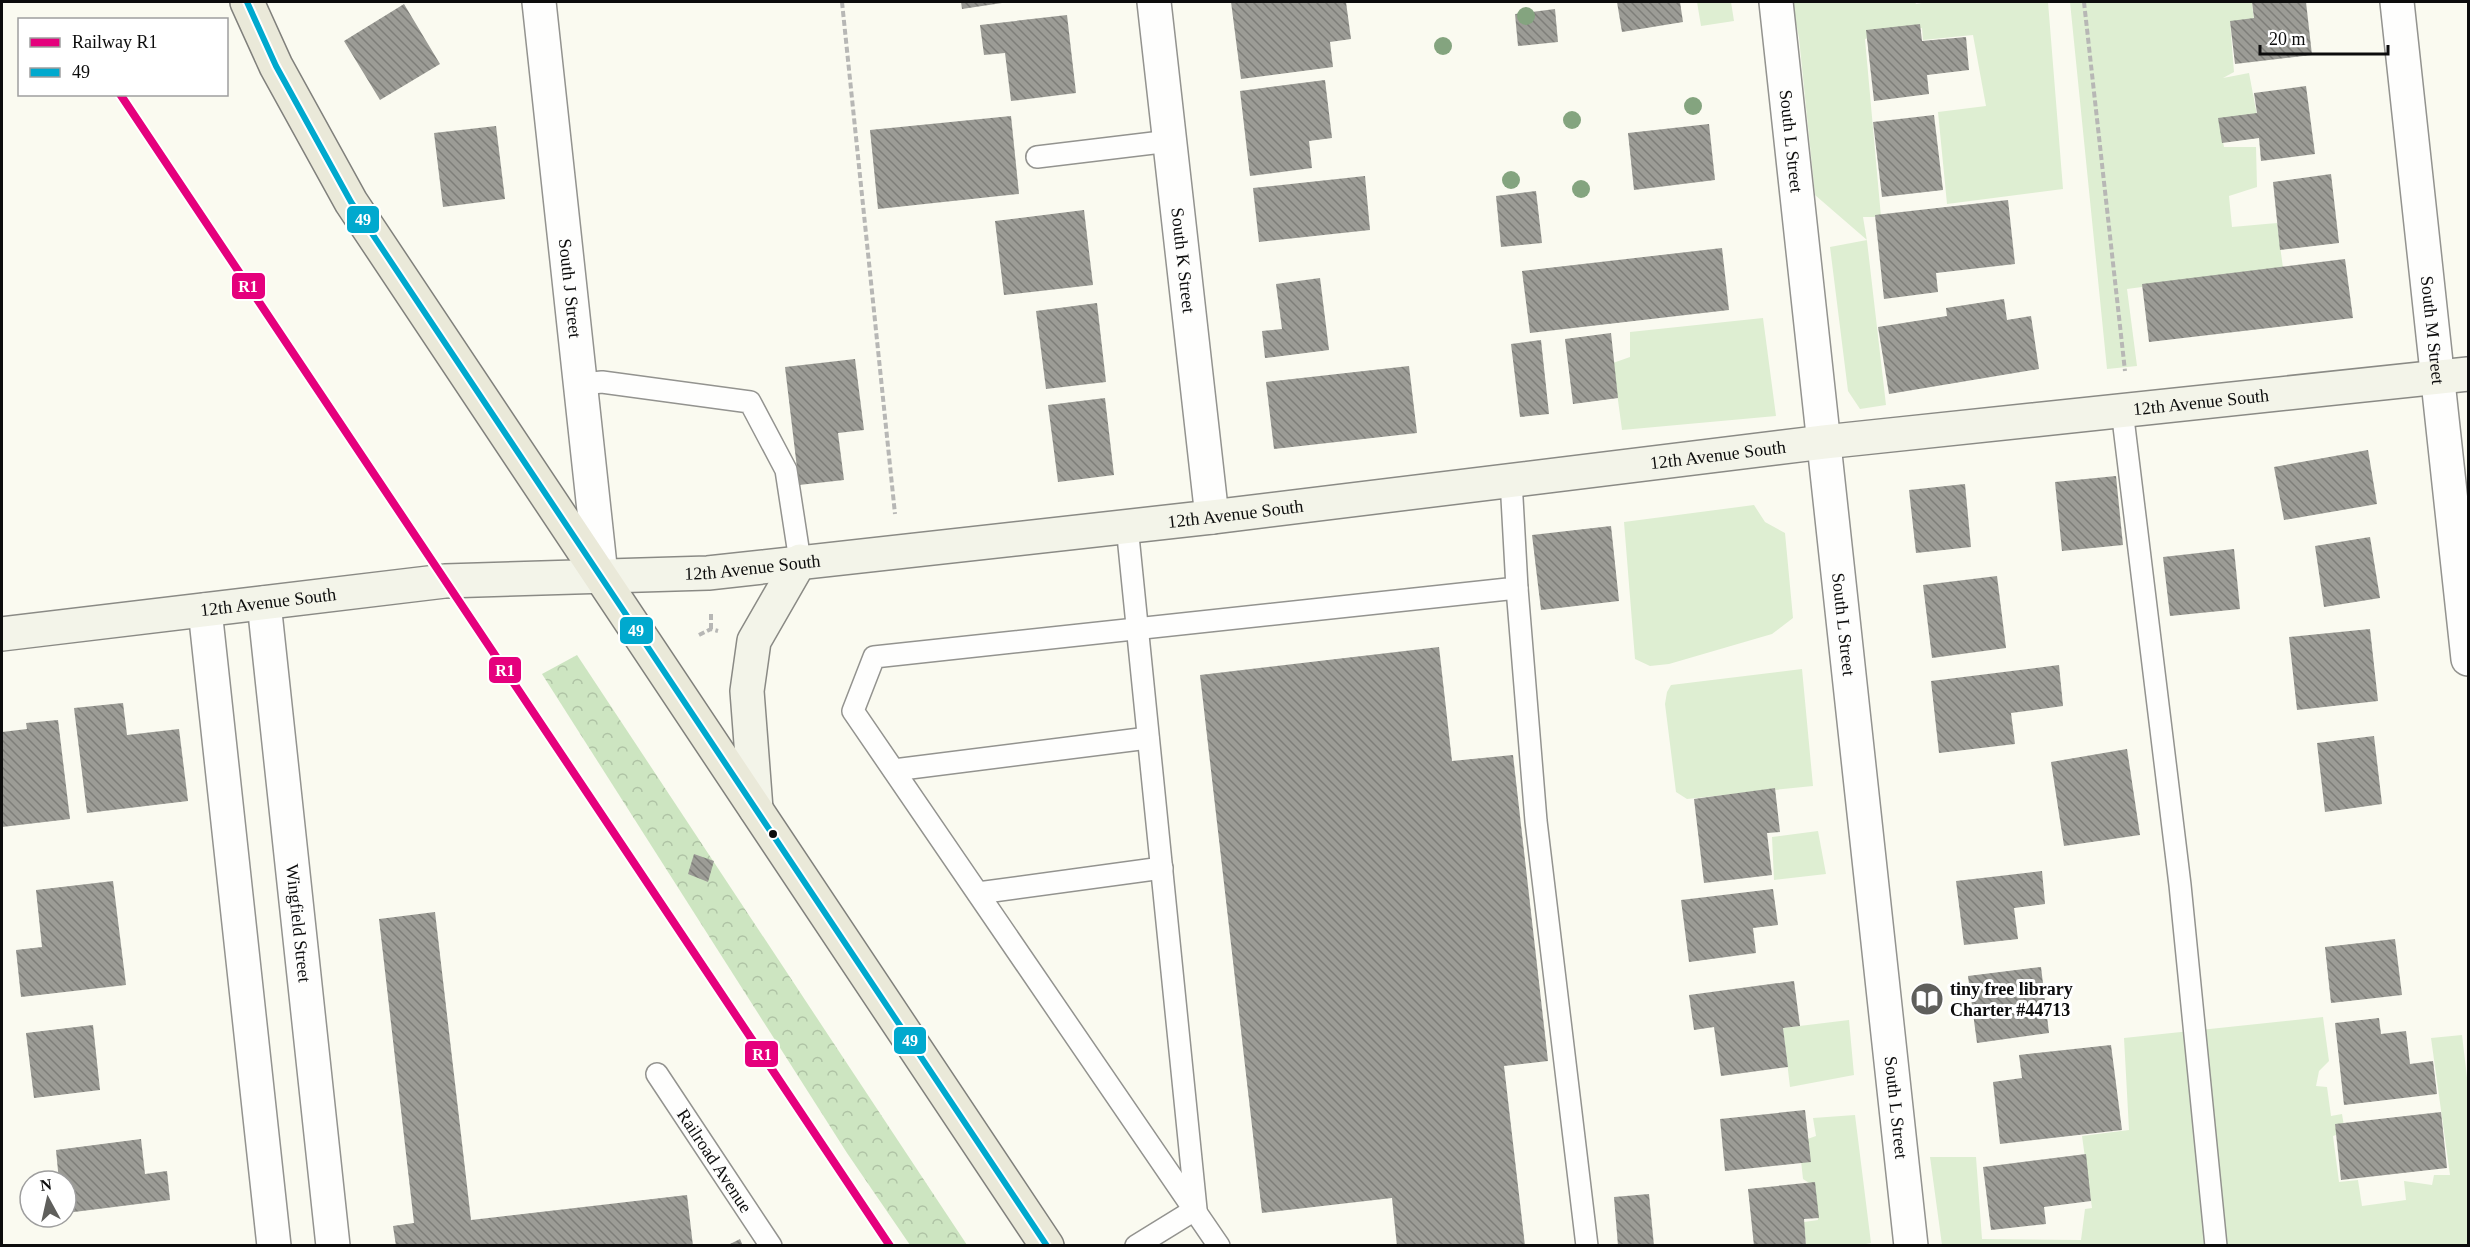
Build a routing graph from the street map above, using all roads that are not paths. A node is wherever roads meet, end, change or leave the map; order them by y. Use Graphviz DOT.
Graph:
graph roads {
  1 [pos="247,2"];
  2 [pos="539,2"];
  3 [pos="1154,2"];
  4 [pos="1776,2"];
  5 [pos="2397,2"];
  6 [pos="1170,141"];
  7 [pos="1037,157"];
  8 [pos="2453,375"];
  9 [pos="582,384"];
  10 [pos="2122,410"];
  11 [pos="1824,442"];
  12 [pos="1511,480"];
  13 [pos="1212,517"];
  14 [pos="1127,526"];
  15 [pos="800,561"];
  16 [pos="601,575"];
  17 [pos="1517,588"];
  18 [pos="264,603"];
  19 [pos="205,610"];
  20 [pos="1138,629"];
  21 [pos="2,634"];
  22 [pos="2469,659"];
  23 [pos="1148,738"];
  24 [pos="894,770"];
  25 [pos="756,809"];
  26 [pos="1162,868"];
  27 [pos="978,892"];
  28 [pos="657,1074"];
  29 [pos="1196,1209"];
  30 [pos="274,1245"];
  31 [pos="333,1245"];
  32 [pos="771,1245"];
  33 [pos="1047,1245"];
  34 [pos="1136,1245"];
  35 [pos="1219,1245"];
  36 [pos="1587,1245"];
  37 [pos="1911,1245"];
  38 [pos="2216,1245"];
  1 -- 16 [label="main road"];
  2 -- 9 [label="street, South J Street"];
  3 -- 6 [label="street, South K Street"];
  4 -- 11 [label="street, South L Street"];
  5 -- 8 [label="street, South M Street"];
  6 -- 7 [label="lane"];
  6 -- 13 [label="street, South K Street"];
  8 -- 10 [label="street, 12th Avenue South"];
  8 -- 22 [label="street, South M Street"];
  9 -- 15 [label="lane"];
  9 -- 16 [label="street, South J Street"];
  10 -- 11 [label="street, 12th Avenue South"];
  10 -- 38 [label="lane"];
  11 -- 12 [label="street, 12th Avenue South"];
  11 -- 37 [label="street, South L Street"];
  12 -- 13 [label="street, 12th Avenue South"];
  12 -- 17 [label="lane"];
  13 -- 14 [label="street, 12th Avenue South"];
  14 -- 15 [label="street, 12th Avenue South"];
  14 -- 20 [label="lane"];
  15 -- 16 [label="street, 12th Avenue South"];
  15 -- 25 [label="street"];
  16 -- 18 [label="street, 12th Avenue South"];
  16 -- 25 [label="main road"];
  17 -- 20 [label="lane"];
  17 -- 36 [label="lane"];
  18 -- 19 [label="street, 12th Avenue South"];
  18 -- 31 [label="street, Wingfield Street"];
  19 -- 21 [label="street, 12th Avenue South"];
  19 -- 30 [label="street"];
  20 -- 23 [label="lane"];
  20 -- 24 [label="lane"];
  23 -- 24 [label="lane"];
  23 -- 26 [label="lane"];
  24 -- 27 [label="lane"];
  25 -- 33 [label="main road"];
  26 -- 27 [label="lane"];
  26 -- 29 [label="lane"];
  27 -- 29 [label="lane"];
  28 -- 32 [label="lane, Railroad Avenue"];
  29 -- 34 [label="lane"];
  29 -- 35 [label="lane"];
}
